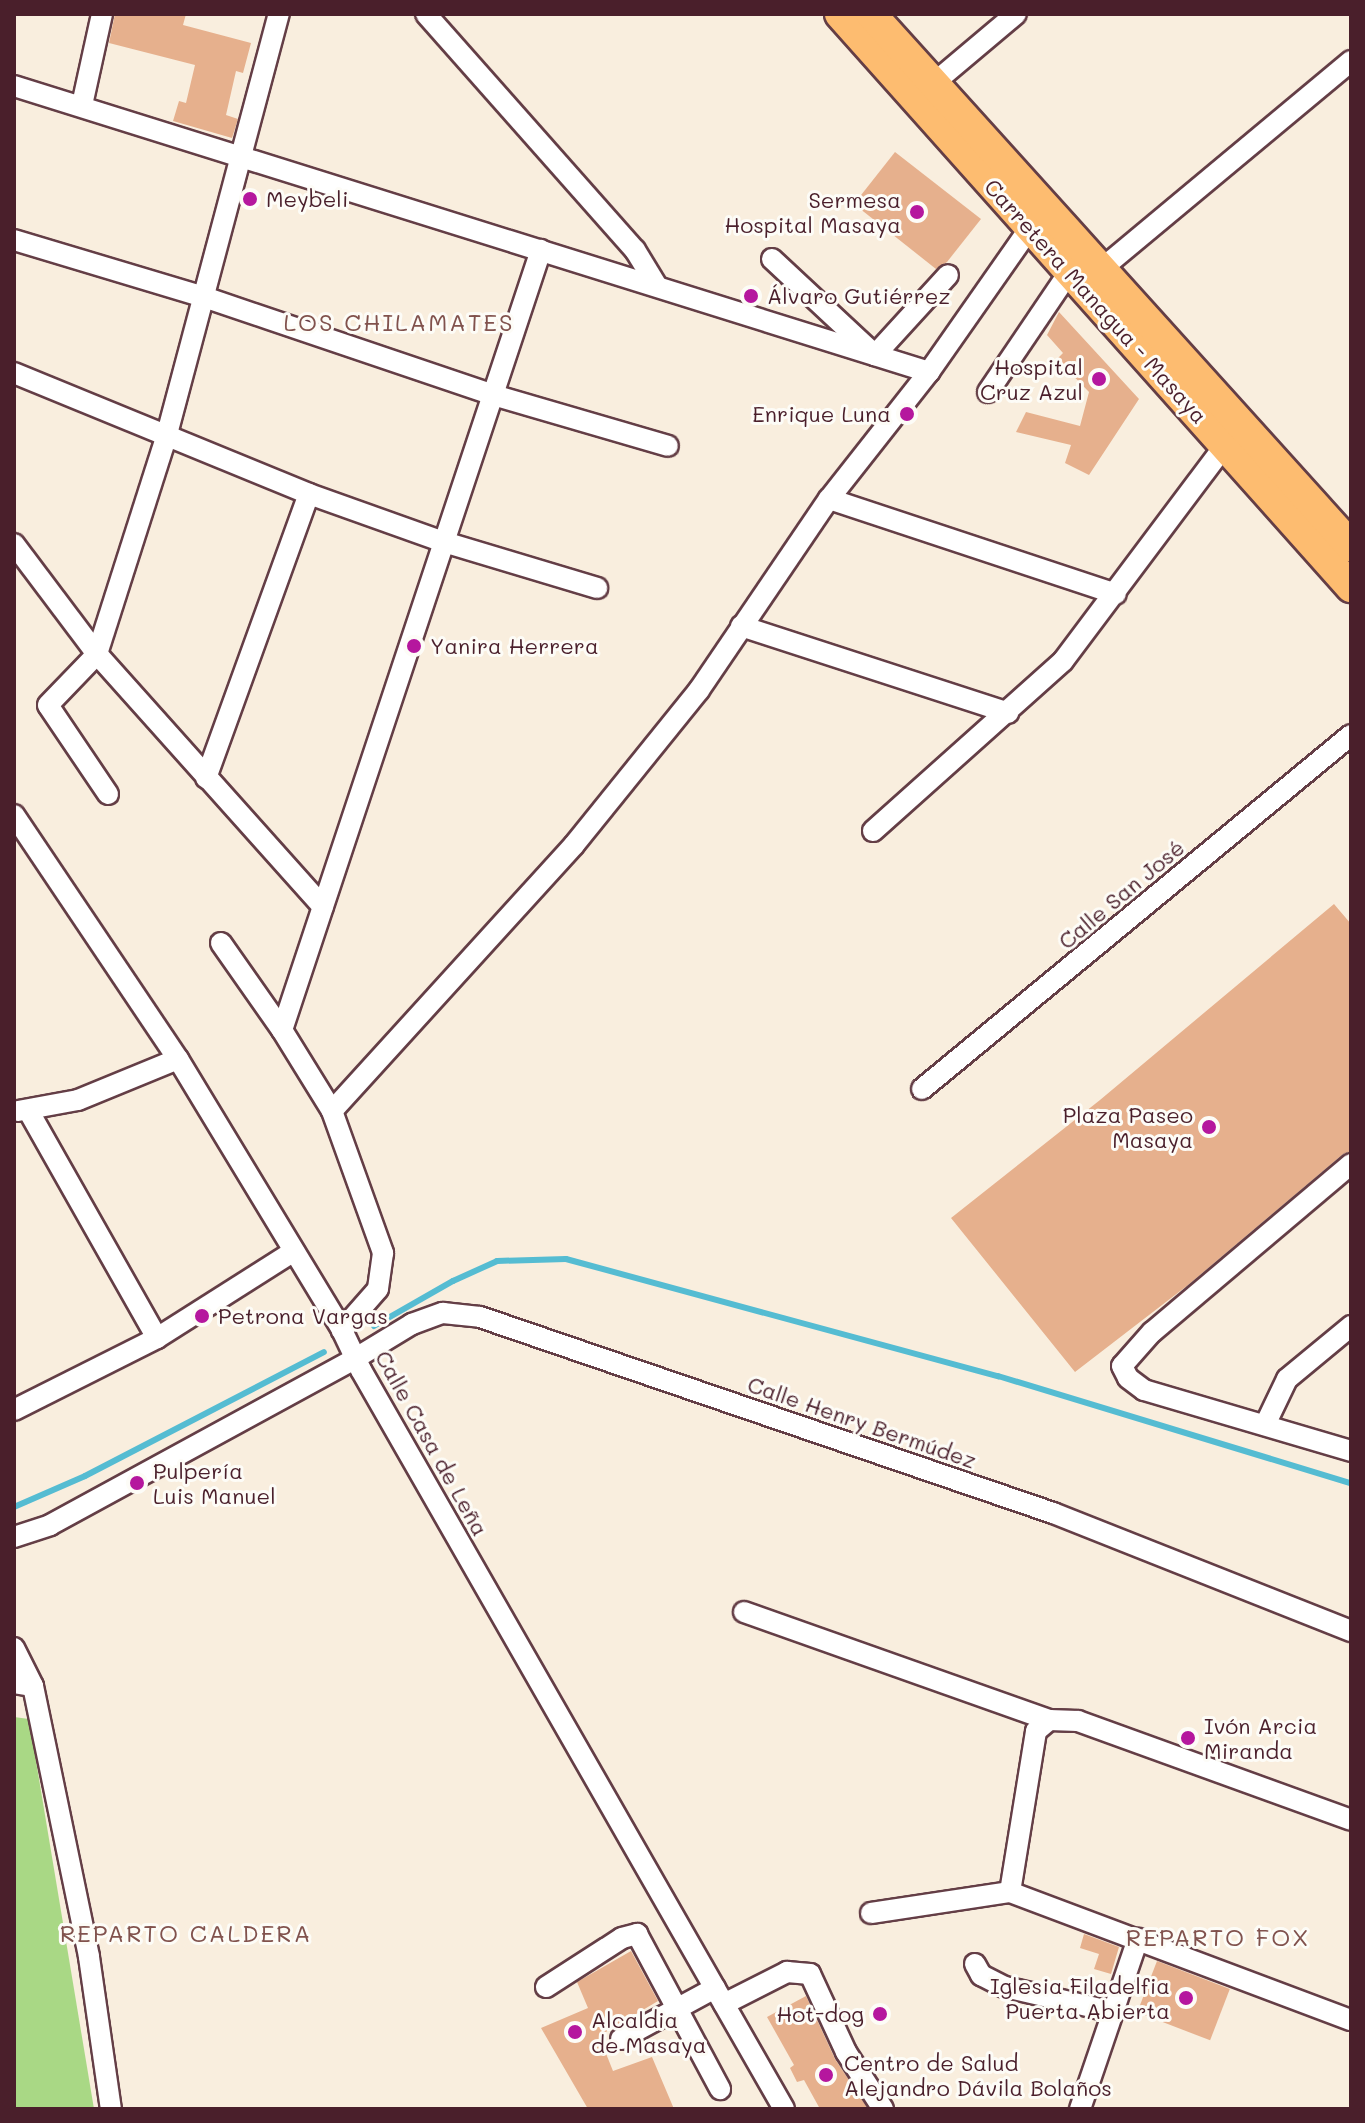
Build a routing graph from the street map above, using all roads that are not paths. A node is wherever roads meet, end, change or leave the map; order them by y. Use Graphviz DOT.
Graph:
graph roads {
  1 [pos="102,14"];
  2 [pos="279,14"];
  3 [pos="426,14"];
  4 [pos="840,14"];
  5 [pos="871,14"];
  6 [pos="1016,14"];
  7 [pos="1351,61"];
  8 [pos="934,83"];
  9 [pos="14,86"];
  10 [pos="82,105"];
  11 [pos="242,156"];
  12 [pos="1030,228"];
  13 [pos="14,240"];
  14 [pos="541,250"];
  15 [pos="772,259"];
  16 [pos="948,275"];
  17 [pos="1084,276"];
  18 [pos="657,286"];
  19 [pos="204,297"];
  20 [pos="875,355"];
  21 [pos="929,372"];
  22 [pos="14,373"];
  23 [pos="988,392"];
  24 [pos="493,395"];
  25 [pos="167,434"];
  26 [pos="1225,445"];
  27 [pos="668,446"];
  28 [pos="309,494"];
  29 [pos="829,499"];
  30 [pos="444,542"];
  31 [pos="14,544"];
  32 [pos="1351,546"];
  33 [pos="1351,587"];
  34 [pos="597,588"];
  35 [pos="1116,594"];
  36 [pos="741,626"];
  37 [pos="97,654"];
  38 [pos="1008,713"];
  39 [pos="1351,735"];
  40 [pos="206,778"];
  41 [pos="108,794"];
  42 [pos="14,815"];
  43 [pos="873,831"];
  44 [pos="323,907"];
  45 [pos="221,943"];
  46 [pos="282,1030"];
  47 [pos="178,1059"];
  48 [pos="922,1089"];
  49 [pos="21,1111"];
  50 [pos="332,1111"];
  51 [pos="1351,1164"];
  52 [pos="294,1251"];
  53 [pos="1351,1326"];
  54 [pos="342,1330"];
  55 [pos="157,1338"];
  56 [pos="356,1358"];
  57 [pos="14,1410"];
  58 [pos="1265,1425"];
  59 [pos="1351,1451"];
  60 [pos="14,1537"];
  61 [pos="744,1612"];
  62 [pos="1351,1631"];
  63 [pos="14,1648"];
  64 [pos="24,1684"];
  65 [pos="1049,1720"];
  66 [pos="1351,1820"];
  67 [pos="1010,1892"];
  68 [pos="871,1913"];
  69 [pos="1138,1939"];
  70 [pos="975,1964"];
  71 [pos="546,1987"];
  72 [pos="720,1996"];
  73 [pos="678,2008"];
  74 [pos="1113,2012"];
  75 [pos="1351,2020"];
  76 [pos="621,2039"];
  77 [pos="720,2089"];
  78 [pos="111,2109"];
  79 [pos="784,2109"];
  80 [pos="883,2109"];
  81 [pos="1080,2109"];
  1 -- 10 [label="street"];
  2 -- 11 [label="street"];
  3 -- 18 [label="street"];
  4 -- 12 [label="highway, Carretera Managua - Masaya"];
  5 -- 8 [label="highway, Carretera Managua - Masaya"];
  6 -- 8 [label="street"];
  7 -- 17 [label="street"];
  8 -- 17 [label="highway, Carretera Managua - Masaya"];
  9 -- 10 [label="street"];
  10 -- 11 [label="street"];
  11 -- 14 [label="street"];
  11 -- 19 [label="street"];
  12 -- 17 [label="highway, Carretera Managua - Masaya"];
  12 -- 21 [label="street"];
  13 -- 19 [label="street"];
  14 -- 18 [label="street"];
  14 -- 24 [label="street"];
  15 -- 20 [label="street"];
  16 -- 20 [label="street"];
  17 -- 23 [label="street"];
  17 -- 26 [label="highway, Carretera Managua - Masaya"];
  17 -- 32 [label="highway, Carretera Managua - Masaya"];
  18 -- 20 [label="street"];
  19 -- 24 [label="street"];
  19 -- 25 [label="street"];
  20 -- 21 [label="street"];
  21 -- 29 [label="street"];
  22 -- 25 [label="street"];
  24 -- 27 [label="street"];
  24 -- 30 [label="street"];
  25 -- 28 [label="street"];
  25 -- 37 [label="street"];
  26 -- 33 [label="highway, Carretera Managua - Masaya"];
  26 -- 35 [label="street"];
  28 -- 30 [label="street"];
  28 -- 40 [label="street"];
  29 -- 35 [label="street"];
  29 -- 36 [label="street"];
  30 -- 34 [label="street"];
  30 -- 44 [label="street"];
  31 -- 37 [label="street"];
  35 -- 38 [label="street"];
  36 -- 38 [label="street"];
  36 -- 50 [label="street"];
  37 -- 40 [label="street"];
  37 -- 41 [label="street"];
  38 -- 43 [label="street"];
  39 -- 48 [label="street, Calle San José"];
  40 -- 44 [label="street"];
  42 -- 47 [label="street, Calle Casa de Leña"];
  44 -- 46 [label="street"];
  45 -- 46 [label="street"];
  46 -- 50 [label="street"];
  47 -- 49 [label="street"];
  47 -- 52 [label="street, Calle Casa de Leña"];
  49 -- 55 [label="street"];
  50 -- 54 [label="street"];
  51 -- 58 [label="street"];
  52 -- 54 [label="street, Calle Casa de Leña"];
  52 -- 55 [label="street"];
  53 -- 58 [label="street"];
  54 -- 56 [label="street, Calle Casa de Leña"];
  55 -- 57 [label="street"];
  56 -- 60 [label="street, Calle Henry Bermúdez"];
  56 -- 62 [label="street, Calle Henry Bermúdez"];
  56 -- 72 [label="street, Calle Casa de Leña"];
  58 -- 59 [label="street"];
  61 -- 65 [label="street"];
  63 -- 64 [label="street"];
  64 -- 78 [label="street"];
  65 -- 66 [label="street"];
  65 -- 67 [label="street"];
  67 -- 68 [label="street"];
  67 -- 69 [label="street"];
  69 -- 74 [label="street"];
  69 -- 75 [label="street"];
  70 -- 74 [label="street"];
  71 -- 73 [label="street"];
  72 -- 73 [label="street"];
  72 -- 79 [label="street, Calle Casa de Leña"];
  72 -- 80 [label="street"];
  73 -- 76 [label="street"];
  73 -- 77 [label="street"];
  74 -- 81 [label="street"];
}
